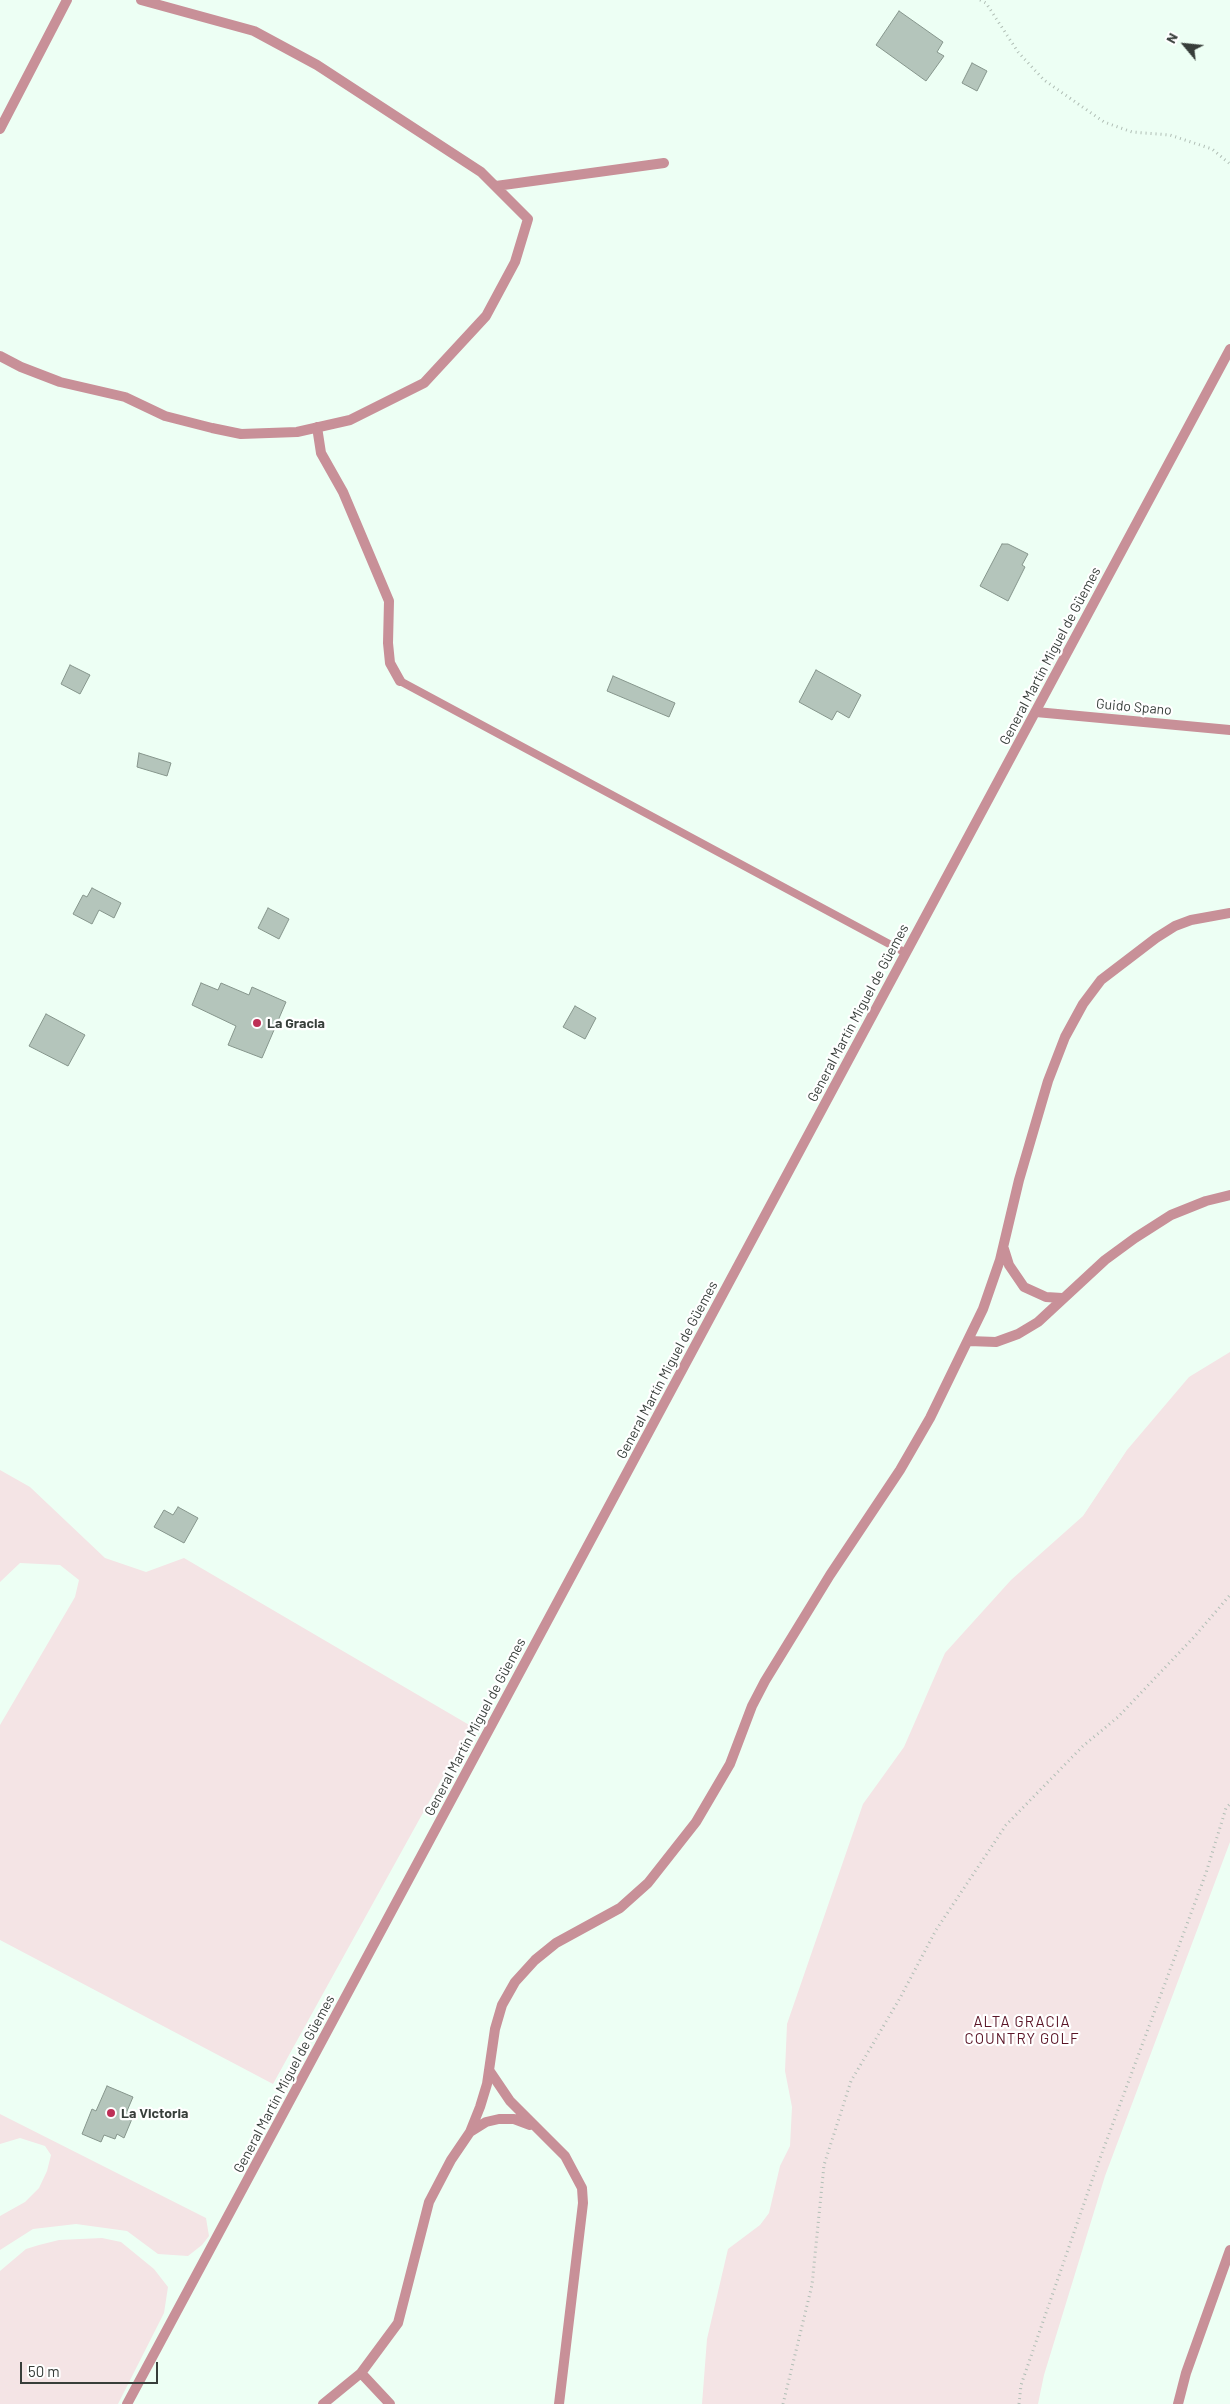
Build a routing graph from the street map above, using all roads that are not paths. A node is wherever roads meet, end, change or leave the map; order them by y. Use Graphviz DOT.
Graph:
graph roads {
  1 [pos="68,0"];
  2 [pos="141,0"];
  3 [pos="0,129"];
  4 [pos="664,163"];
  5 [pos="496,186"];
  6 [pos="1230,348"];
  7 [pos="0,356"];
  8 [pos="317,427"];
  9 [pos="400,681"];
  10 [pos="1036,712"];
  11 [pos="1230,730"];
  12 [pos="1230,913"];
  13 [pos="906,953"];
  14 [pos="1230,1195"];
  15 [pos="1003,1247"];
  16 [pos="1062,1298"];
  17 [pos="969,1341"];
  18 [pos="489,2070"];
  19 [pos="534,2126"];
  20 [pos="470,2132"];
  21 [pos="1230,2250"];
  22 [pos="361,2373"];
  23 [pos="127,2404"];
  24 [pos="323,2404"];
  25 [pos="390,2404"];
  26 [pos="559,2404"];
  27 [pos="1178,2404"];
  1 -- 3 [label="street"];
  2 -- 5 [label="street"];
  4 -- 5 [label="street"];
  5 -- 8 [label="street"];
  6 -- 10 [label="street, General Martín Miguel de Güemes"];
  7 -- 8 [label="street"];
  8 -- 9 [label="street"];
  9 -- 13 [label="lane"];
  10 -- 11 [label="street, Guido Spano"];
  10 -- 13 [label="street, General Martín Miguel de Güemes"];
  12 -- 15 [label="street"];
  13 -- 23 [label="street, General Martín Miguel de Güemes"];
  14 -- 16 [label="street"];
  15 -- 16 [label="street"];
  15 -- 17 [label="street"];
  16 -- 17 [label="street"];
  17 -- 18 [label="street"];
  18 -- 19 [label="street"];
  18 -- 20 [label="street"];
  19 -- 20 [label="street"];
  19 -- 26 [label="street"];
  20 -- 22 [label="street"];
  21 -- 27 [label="street"];
  22 -- 24 [label="street"];
  22 -- 25 [label="street"];
}
